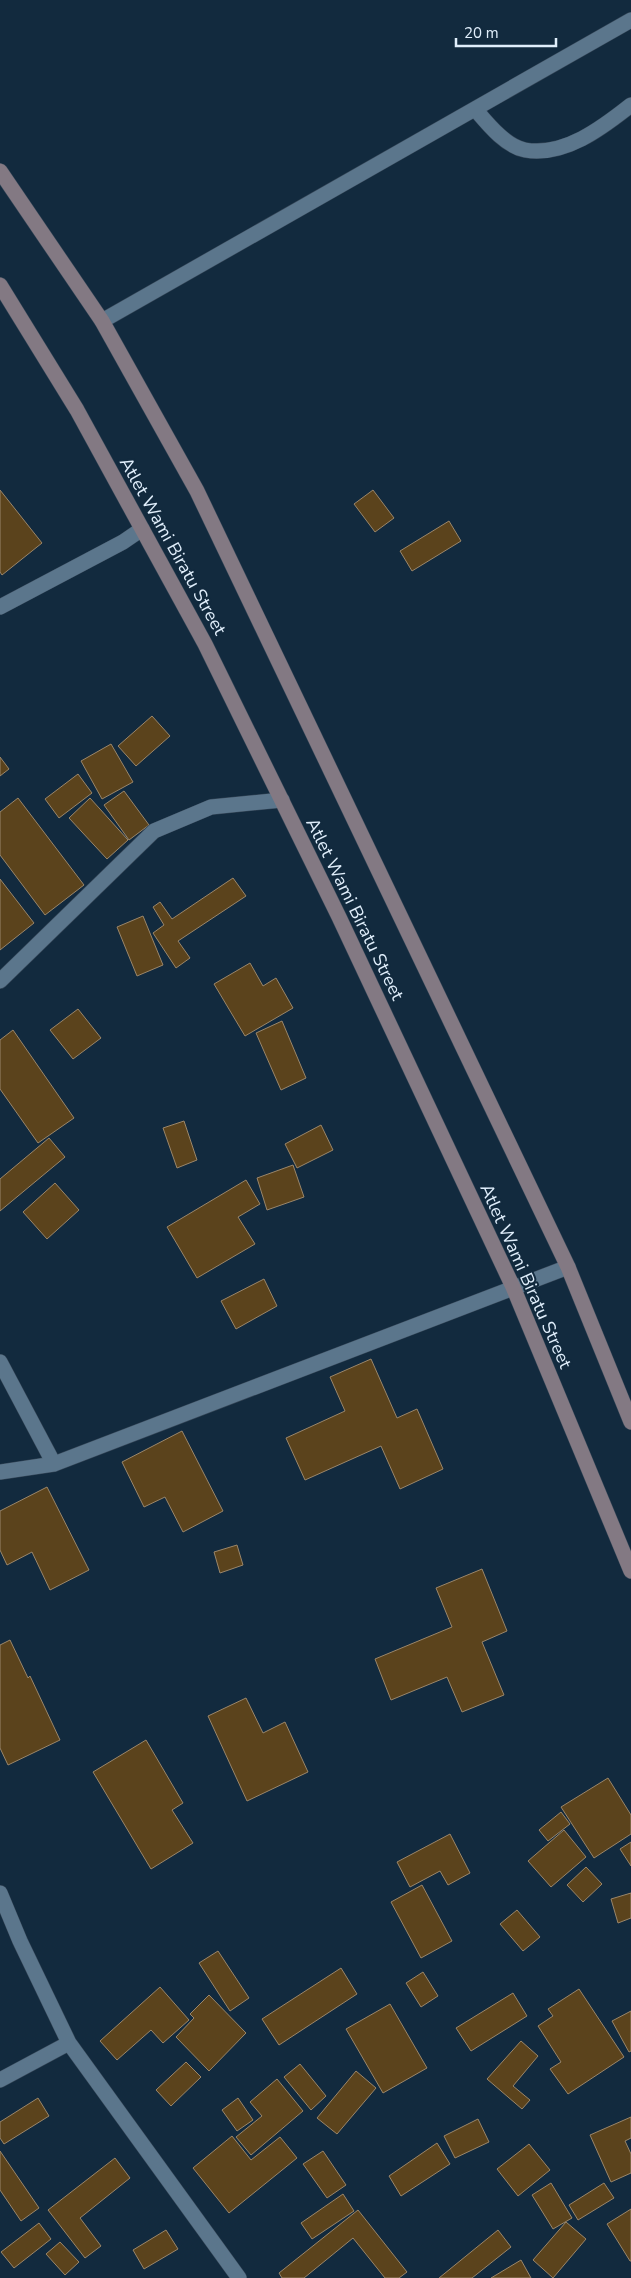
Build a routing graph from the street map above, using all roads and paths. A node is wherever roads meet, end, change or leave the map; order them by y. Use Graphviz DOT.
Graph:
graph roads {
  1 [pos="631,20"];
  2 [pos="631,105"];
  3 [pos="475,109"];
  4 [pos="0,171"];
  5 [pos="0,285"];
  6 [pos="102,321"];
  7 [pos="142,529"];
  8 [pos="0,607"];
  9 [pos="282,800"];
  10 [pos="0,980"];
  11 [pos="568,1267"];
  12 [pos="513,1287"];
  13 [pos="0,1362"];
  14 [pos="631,1422"];
  15 [pos="54,1464"];
  16 [pos="0,1472"];
  17 [pos="631,1571"];
  18 [pos="0,1893"];
  19 [pos="69,2043"];
  20 [pos="0,2080"];
  21 [pos="239,2278"];
  1 -- 3 [label="street"];
  2 -- 3 [label="street"];
  3 -- 6 [label="street"];
  4 -- 6 [label="main road, Atlet Wami Biratu Street"];
  5 -- 7 [label="main road, Atlet Wami Biratu Street"];
  6 -- 11 [label="main road, Atlet Wami Biratu Street"];
  7 -- 8 [label="street"];
  7 -- 9 [label="main road, Atlet Wami Biratu Street"];
  9 -- 10 [label="street"];
  9 -- 12 [label="main road, Atlet Wami Biratu Street"];
  11 -- 12 [label="street"];
  11 -- 14 [label="main road, Atlet Wami Biratu Street"];
  12 -- 15 [label="street"];
  12 -- 17 [label="main road, Atlet Wami Biratu Street"];
  13 -- 15 [label="street"];
  15 -- 16 [label="street"];
  18 -- 19 [label="street"];
  19 -- 20 [label="street"];
  19 -- 21 [label="street"];
}
